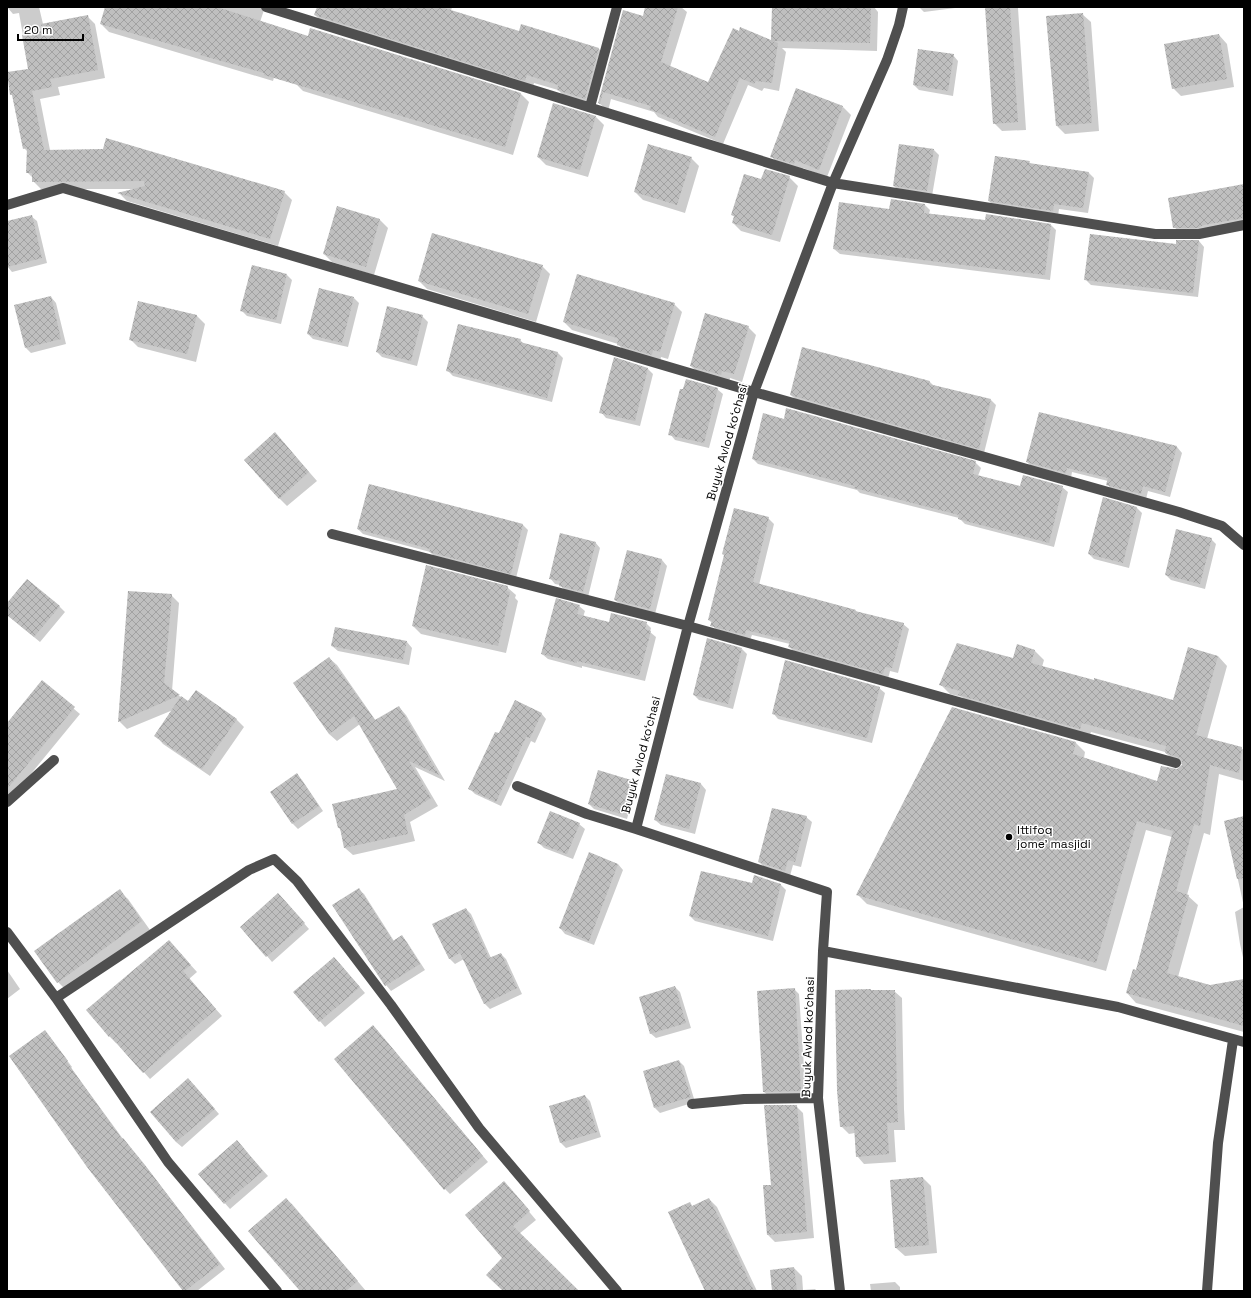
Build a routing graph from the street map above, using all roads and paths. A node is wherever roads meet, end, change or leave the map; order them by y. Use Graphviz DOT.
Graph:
graph roads {
  1 [pos="266,7"];
  2 [pos="617,7"];
  3 [pos="903,7"];
  4 [pos="590,107"];
  5 [pos="833,183"];
  6 [pos="7,205"];
  7 [pos="1244,225"];
  8 [pos="754,392"];
  9 [pos="332,534"];
  10 [pos="1244,545"];
  11 [pos="688,626"];
  12 [pos="54,760"];
  13 [pos="1176,764"];
  14 [pos="517,786"];
  15 [pos="7,802"];
  16 [pos="636,829"];
  17 [pos="7,932"];
  18 [pos="823,951"];
  19 [pos="56,998"];
  20 [pos="1233,1040"];
  21 [pos="1244,1042"];
  22 [pos="818,1098"];
  23 [pos="692,1104"];
  24 [pos="277,1291"];
  25 [pos="618,1291"];
  26 [pos="840,1291"];
  27 [pos="1207,1291"];
  1 -- 4 [label="street"];
  2 -- 4 [label="street"];
  3 -- 5 [label="street, Buyuk Avlod koʻchasi"];
  4 -- 5 [label="street"];
  5 -- 7 [label="street"];
  5 -- 8 [label="street, Buyuk Avlod koʻchasi"];
  6 -- 8 [label="street"];
  8 -- 10 [label="street"];
  8 -- 11 [label="street, Buyuk Avlod koʻchasi"];
  9 -- 11 [label="street"];
  11 -- 13 [label="street"];
  11 -- 16 [label="street, Buyuk Avlod koʻchasi"];
  12 -- 15 [label="street"];
  14 -- 16 [label="street"];
  16 -- 18 [label="street, Buyuk Avlod koʻchasi"];
  17 -- 19 [label="street"];
  18 -- 20 [label="street"];
  18 -- 22 [label="street, Buyuk Avlod koʻchasi"];
  19 -- 24 [label="street"];
  19 -- 25 [label="street"];
  20 -- 21 [label="street"];
  20 -- 27 [label="street"];
  22 -- 23 [label="street"];
  22 -- 26 [label="street, Buyuk Avlod koʻchasi"];
}
